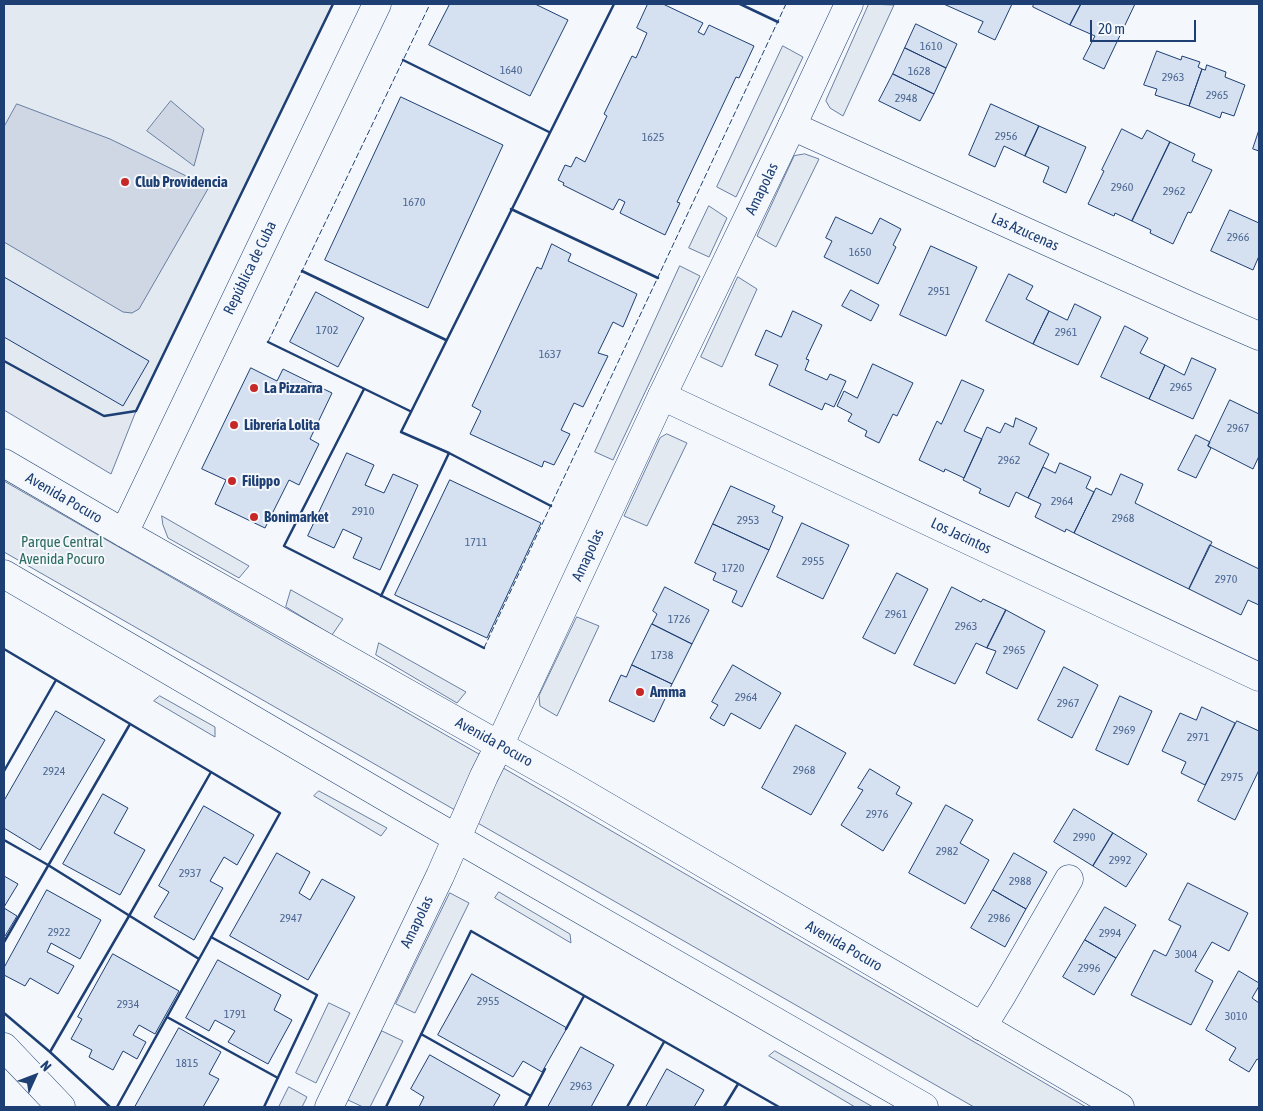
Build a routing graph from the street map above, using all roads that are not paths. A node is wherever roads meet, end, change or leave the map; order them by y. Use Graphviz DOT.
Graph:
graph roads {
  1 [pos="377,4"];
  2 [pos="849,4"];
  3 [pos="792,126"];
  4 [pos="1259,336"];
  5 [pos="662,396"];
  6 [pos="4,463"];
  7 [pos="124,533"];
  8 [pos="4,574"];
  9 [pos="1259,677"];
  10 [pos="499,746"];
  11 [pos="456,838"];
  12 [pos="1069,879"];
  13 [pos="982,1027"];
  14 [pos="4,1047"];
  15 [pos="61,1107"];
  16 [pos="329,1107"];
  17 [pos="924,1107"];
  18 [pos="1120,1107"];
  1 -- 7 [label="street, República de Cuba"];
  2 -- 3 [label="street, Amapolas"];
  3 -- 4 [label="street, Las Azucenas"];
  3 -- 5 [label="street, Amapolas"];
  5 -- 9 [label="street, Los Jacintos"];
  5 -- 10 [label="street, Amapolas"];
  6 -- 7 [label="street, Avenida Pocuro"];
  7 -- 10 [label="street, Avenida Pocuro"];
  8 -- 11 [label="street"];
  10 -- 11 [label="street, Amapolas"];
  10 -- 13 [label="street, Avenida Pocuro"];
  11 -- 16 [label="street, Amapolas"];
  11 -- 17 [label="street"];
  12 -- 13 [label="street"];
  13 -- 18 [label="street, Avenida Pocuro"];
  14 -- 15 [label="street"];
}
